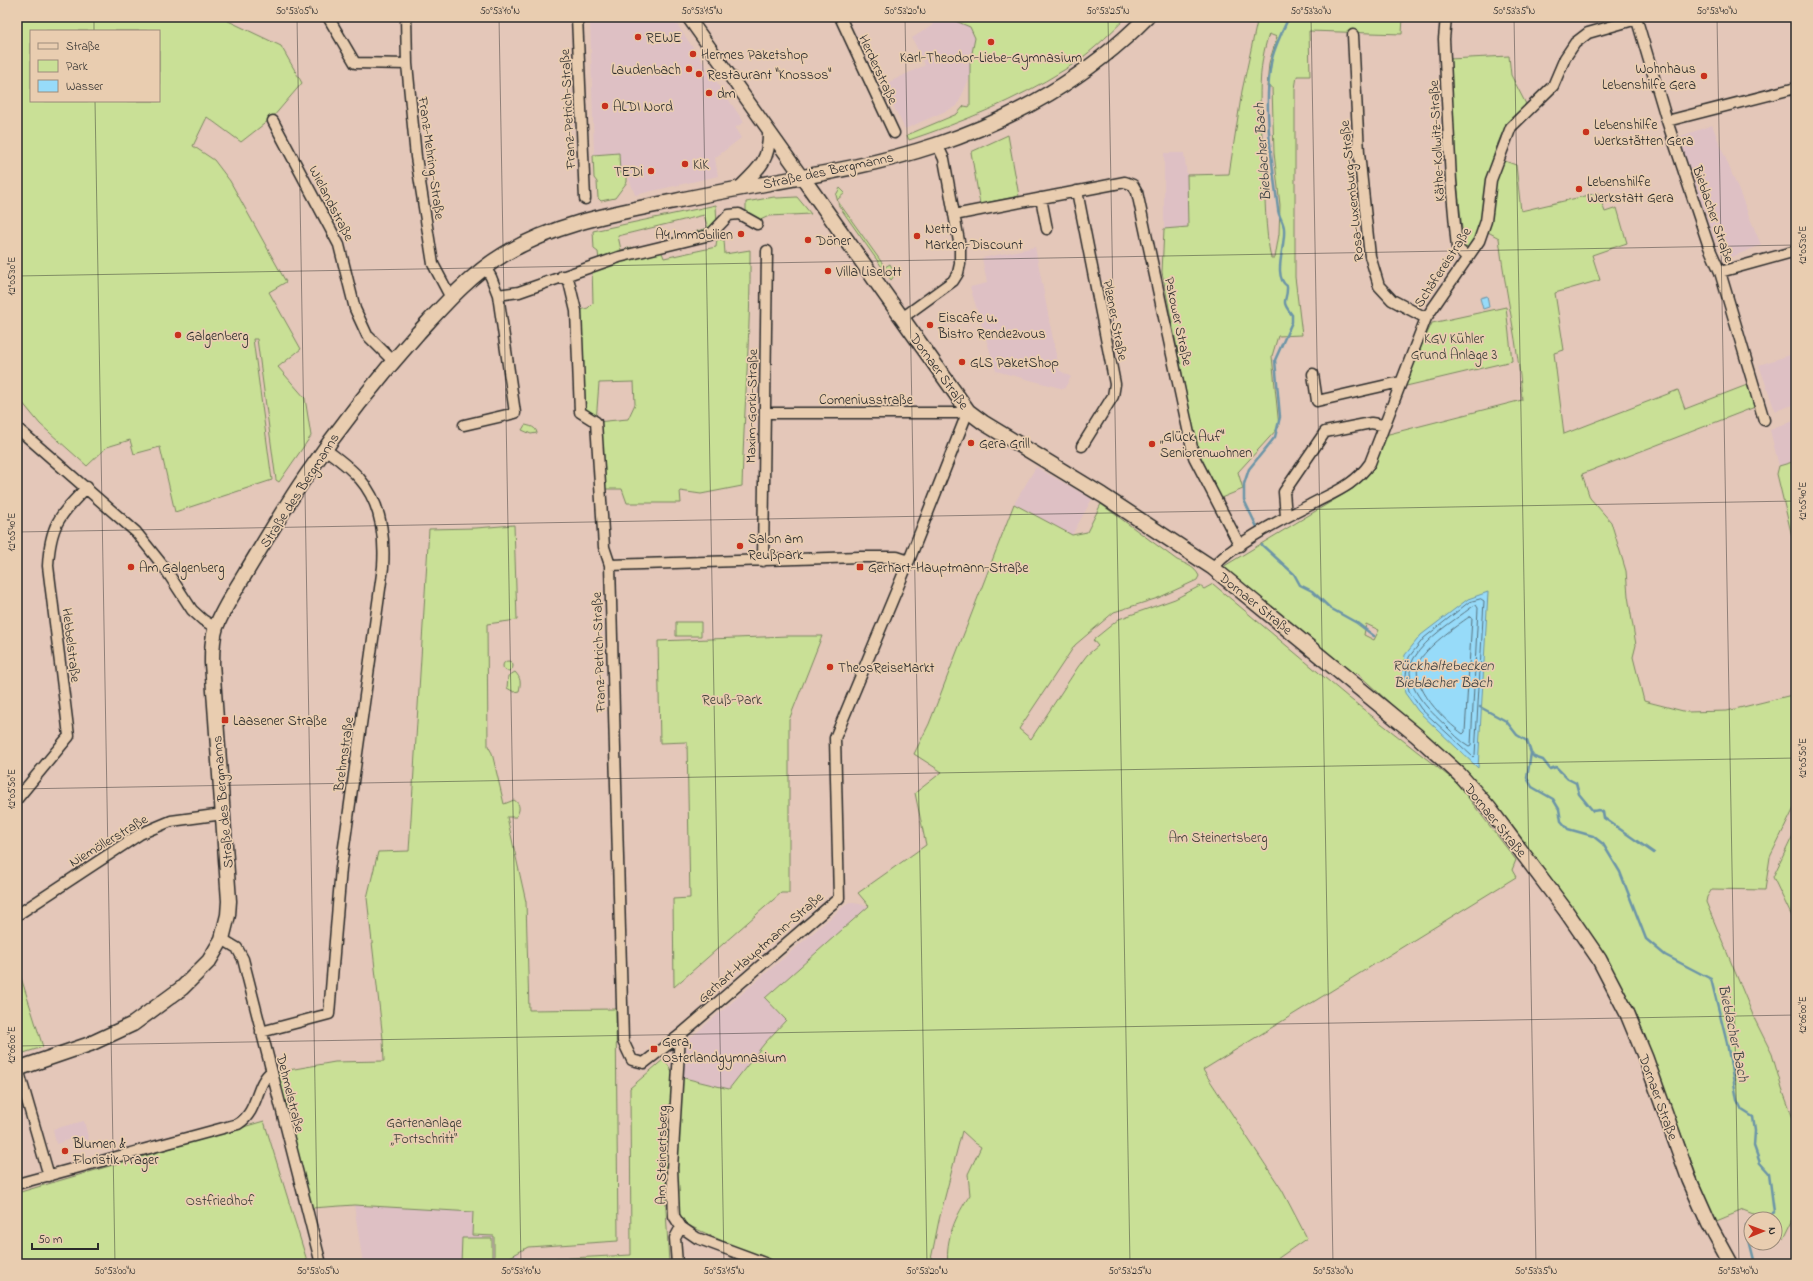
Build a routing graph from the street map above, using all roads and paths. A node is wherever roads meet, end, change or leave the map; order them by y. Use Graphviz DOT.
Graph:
graph roads {
  1 [pos="328,17"];
  2 [pos="406,17"];
  3 [pos="577,17"];
  4 [pos="688,17"];
  5 [pos="840,17"];
  6 [pos="1147,17"];
  7 [pos="1446,17"];
  8 [pos="1636,18"];
  9 [pos="1352,35"];
  10 [pos="407,64"];
  11 [pos="1796,88"];
  12 [pos="273,120"];
  13 [pos="1667,121"];
  14 [pos="769,131"];
  15 [pos="894,134"];
  16 [pos="939,150"];
  17 [pos="802,177"];
  18 [pos="739,188"];
  19 [pos="1077,192"];
  20 [pos="1041,198"];
  21 [pos="585,199"];
  22 [pos="954,215"];
  23 [pos="757,224"];
  24 [pos="1047,229"];
  25 [pos="767,251"];
  26 [pos="1796,251"];
  27 [pos="1468,258"];
  28 [pos="485,267"];
  29 [pos="1720,272"];
  30 [pos="562,276"];
  31 [pos="498,295"];
  32 [pos="451,298"];
  33 [pos="902,318"];
  34 [pos="1426,318"];
  35 [pos="393,361"];
  36 [pos="1313,374"];
  37 [pos="1400,382"];
  38 [pos="968,411"];
  39 [pos="765,414"];
  40 [pos="1764,420"];
  41 [pos="1383,425"];
  42 [pos="464,426"];
  43 [pos="17,428"];
  44 [pos="1082,446"];
  45 [pos="325,449"];
  46 [pos="87,487"];
  47 [pos="1286,516"];
  48 [pos="1240,546"];
  49 [pos="763,561"];
  50 [pos="909,561"];
  51 [pos="610,565"];
  52 [pos="1213,568"];
  53 [pos="216,628"];
  54 [pos="17,799"];
  55 [pos="223,814"];
  56 [pos="17,915"];
  57 [pos="222,939"];
  58 [pos="260,1032"];
  59 [pos="680,1035"];
  60 [pos="623,1040"];
  61 [pos="17,1069"];
  62 [pos="271,1072"];
  63 [pos="49,1176"];
  64 [pos="17,1184"];
  65 [pos="681,1227"];
  66 [pos="320,1264"];
  67 [pos="676,1264"];
  68 [pos="767,1264"];
  69 [pos="1731,1264"];
  1 -- 10 [label="street"];
  2 -- 10 [label="street, Franz-Mehring-Straße"];
  3 -- 21 [label="street, Franz-Petrich-Straße"];
  4 -- 14 [label="street, Dornaer Straße"];
  5 -- 15 [label="street, Herderstraße"];
  6 -- 16 [label="main road, Straße des Bergmanns"];
  7 -- 27 [label="street, Käthe-Kollwitz-Straße"];
  8 -- 13 [label="street, Bieblacher Straße"];
  8 -- 27 [label="street, Schäfereistraße"];
  9 -- 34 [label="street, Rosa-Luxemburg-Straße"];
  10 -- 32 [label="street, Franz-Mehring-Straße"];
  11 -- 13 [label="street"];
  12 -- 35 [label="street, Wielandstraße"];
  13 -- 29 [label="street, Bieblacher Straße"];
  14 -- 17 [label="street, Dornaer Straße"];
  14 -- 18 [label="street"];
  16 -- 17 [label="main road, Straße des Bergmanns"];
  16 -- 22 [label="street"];
  17 -- 18 [label="main road, Straße des Bergmanns"];
  17 -- 33 [label="main road, Dornaer Straße"];
  18 -- 28 [label="main road, Straße des Bergmanns"];
  19 -- 20 [label="street, Pskower Straße"];
  19 -- 44 [label="street, Plzener Straße"];
  19 -- 48 [label="street, Pskower Straße"];
  20 -- 22 [label="street, Pskower Straße"];
  20 -- 24 [label="street"];
  22 -- 33 [label="street"];
  23 -- 30 [label="street"];
  25 -- 39 [label="street, Maxim-Gorki-Straße"];
  26 -- 29 [label="street"];
  27 -- 34 [label="street, Schäfereistraße"];
  28 -- 31 [label="street"];
  28 -- 32 [label="main road, Straße des Bergmanns"];
  29 -- 40 [label="street, Bieblacher Straße"];
  30 -- 31 [label="street"];
  30 -- 51 [label="street, Franz-Petrich-Straße"];
  31 -- 42 [label="street"];
  32 -- 35 [label="main road, Straße des Bergmanns"];
  33 -- 38 [label="main road, Dornaer Straße"];
  34 -- 37 [label="street, Schäfereistraße"];
  35 -- 45 [label="main road, Straße des Bergmanns"];
  36 -- 37 [label="street"];
  37 -- 41 [label="street, Schäfereistraße"];
  38 -- 39 [label="street, Comeniusstraße"];
  38 -- 50 [label="street, Gerhart-Hauptmann-Straße"];
  38 -- 52 [label="main road, Dornaer Straße"];
  39 -- 49 [label="street, Maxim-Gorki-Straße"];
  41 -- 47 [label="street, Schäfereistraße"];
  41 -- 47 [label="street"];
  43 -- 46 [label="street"];
  45 -- 53 [label="main road, Straße des Bergmanns"];
  45 -- 58 [label="street, Brehmstraße"];
  46 -- 53 [label="street"];
  46 -- 54 [label="street, Hebbelstraße"];
  47 -- 48 [label="street, Schäfereistraße"];
  48 -- 52 [label="street, Schäfereistraße"];
  49 -- 50 [label="street"];
  49 -- 51 [label="street"];
  50 -- 59 [label="street, Gerhart-Hauptmann-Straße"];
  51 -- 60 [label="street, Franz-Petrich-Straße"];
  52 -- 69 [label="main road, Dornaer Straße"];
  53 -- 55 [label="main road, Straße des Bergmanns"];
  55 -- 56 [label="street, Niemöllerstraße"];
  55 -- 57 [label="main road, Straße des Bergmanns"];
  57 -- 58 [label="street, Dehmelstraße"];
  57 -- 61 [label="main road, Straße des Bergmanns"];
  58 -- 62 [label="street, Dehmelstraße"];
  59 -- 60 [label="street, Gerhart-Hauptmann-Straße"];
  59 -- 65 [label="street, Am Steinertsberg"];
  61 -- 63 [label="street"];
  62 -- 63 [label="street"];
  62 -- 66 [label="street, Dehmelstraße"];
  63 -- 64 [label="street"];
  65 -- 67 [label="street"];
  65 -- 68 [label="street"];
}
